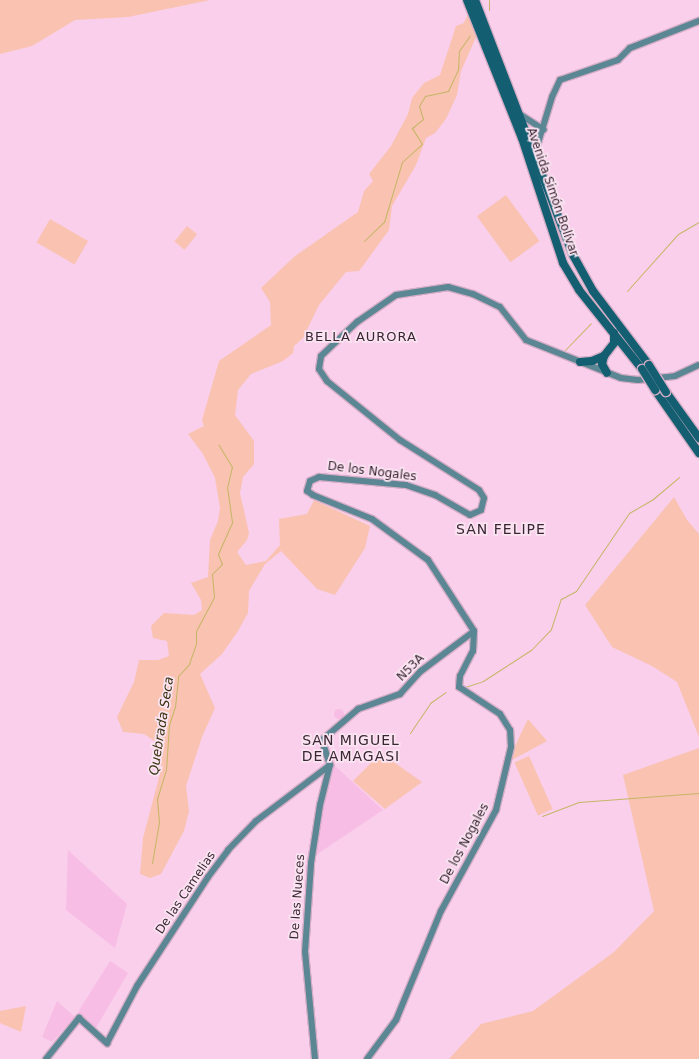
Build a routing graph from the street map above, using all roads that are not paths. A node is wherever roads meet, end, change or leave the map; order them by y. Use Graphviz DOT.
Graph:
graph roads {
  1 [pos="467,0"];
  2 [pos="475,0"];
  3 [pos="699,22"];
  4 [pos="521,115"];
  5 [pos="544,130"];
  6 [pos="535,153"];
  7 [pos="614,333"];
  8 [pos="606,353"];
  9 [pos="631,354"];
  10 [pos="580,362"];
  11 [pos="699,365"];
  12 [pos="645,367"];
  13 [pos="607,373"];
  14 [pos="699,438"];
  15 [pos="699,453"];
  16 [pos="474,631"];
  17 [pos="330,765"];
  18 [pos="46,1059"];
  19 [pos="315,1059"];
  20 [pos="367,1059"];
  1 -- 7 [label="highway, Avenida Simón Bolívar"];
  2 -- 4 [label="highway, Avenida Simón Bolívar"];
  3 -- 5 [label="street"];
  4 -- 5 [label="street"];
  4 -- 6 [label="highway, Avenida Simón Bolívar"];
  5 -- 6 [label="street"];
  6 -- 12 [label="highway, Avenida Simón Bolívar"];
  7 -- 8 [label="highway"];
  7 -- 9 [label="highway, Avenida Simón Bolívar"];
  8 -- 9 [label="highway"];
  8 -- 10 [label="highway"];
  8 -- 13 [label="highway"];
  9 -- 12 [label="highway, Avenida Simón Bolívar"];
  10 -- 13 [label="street, De los Nogales"];
  10 -- 16 [label="street, De los Nogales"];
  11 -- 13 [label="street, De los Nogales"];
  12 -- 14 [label="highway, Avenida Simón Bolívar, bridge"];
  12 -- 15 [label="highway, Avenida Simón Bolívar, bridge"];
  16 -- 17 [label="street, N53A"];
  16 -- 20 [label="street, De los Nogales"];
  17 -- 18 [label="street, De las Camelias"];
  17 -- 19 [label="street, De las Nueces"];
}
